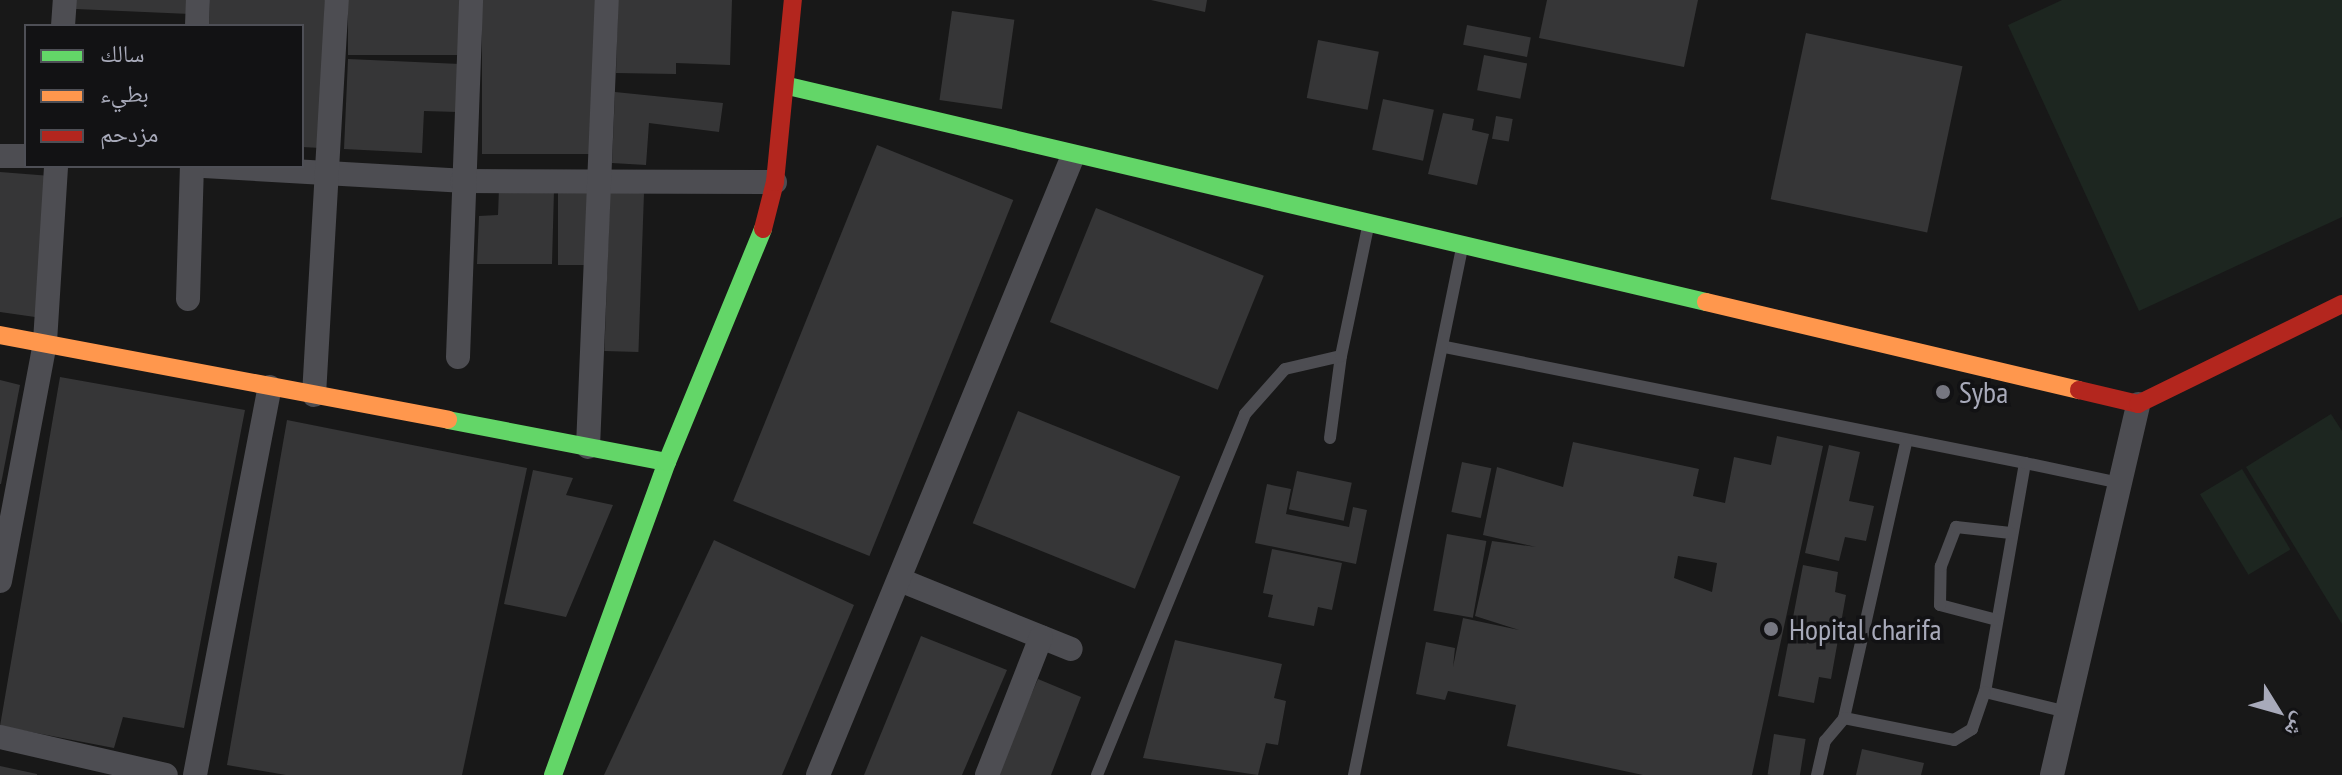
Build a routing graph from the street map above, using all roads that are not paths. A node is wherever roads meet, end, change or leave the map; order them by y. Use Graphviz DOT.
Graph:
graph roads {
  1 [pos="65,0"];
  2 [pos="198,0"];
  3 [pos="337,0"];
  4 [pos="471,0"];
  5 [pos="607,0"];
  6 [pos="793,0"];
  7 [pos="63,24"];
  8 [pos="197,24"];
  9 [pos="788,86"];
  10 [pos="0,156"];
  11 [pos="24,156"];
  12 [pos="1072,158"];
  13 [pos="56,168"];
  14 [pos="192,168"];
  15 [pos="241,168"];
  16 [pos="333,173"];
  17 [pos="599,179"];
  18 [pos="462,181"];
  19 [pos="775,182"];
  20 [pos="1368,227"];
  21 [pos="1462,248"];
  22 [pos="188,299"];
  23 [pos="2342,304"];
  24 [pos="0,335"];
  25 [pos="45,342"];
  26 [pos="1445,347"];
  27 [pos="1341,356"];
  28 [pos="458,357"];
  29 [pos="270,387"];
  30 [pos="314,395"];
  31 [pos="2138,404"];
  32 [pos="1330,438"];
  33 [pos="1906,442"];
  34 [pos="588,447"];
  35 [pos="667,462"];
  36 [pos="2025,463"];
  37 [pos="2120,483"];
  38 [pos="2011,533"];
  39 [pos="900,580"];
  40 [pos="0,581"];
  41 [pos="1997,620"];
  42 [pos="1041,637"];
  43 [pos="1071,649"];
  44 [pos="1985,692"];
  45 [pos="2067,712"];
  46 [pos="1844,718"];
  47 [pos="0,737"];
  48 [pos="166,775"];
  49 [pos="195,775"];
  50 [pos="553,775"];
  51 [pos="818,775"];
  52 [pos="987,775"];
  53 [pos="1097,775"];
  54 [pos="1354,775"];
  55 [pos="1817,775"];
  56 [pos="2052,775"];
  1 -- 7 [label="street"];
  2 -- 8 [label="street"];
  3 -- 16 [label="street"];
  4 -- 18 [label="street"];
  5 -- 17 [label="street"];
  6 -- 9 [label="street"];
  9 -- 12 [label="street"];
  9 -- 19 [label="street"];
  10 -- 11 [label="street"];
  12 -- 20 [label="street"];
  12 -- 39 [label="street"];
  13 -- 25 [label="street"];
  14 -- 22 [label="street"];
  15 -- 16 [label="street"];
  16 -- 18 [label="street"];
  16 -- 30 [label="street"];
  17 -- 18 [label="street"];
  17 -- 19 [label="street"];
  17 -- 34 [label="street"];
  18 -- 28 [label="street"];
  19 -- 35 [label="street"];
  20 -- 21 [label="street"];
  20 -- 27 [label="lane"];
  21 -- 26 [label="lane"];
  21 -- 31 [label="street"];
  23 -- 31 [label="street"];
  24 -- 25 [label="street"];
  25 -- 29 [label="street"];
  25 -- 40 [label="street"];
  26 -- 33 [label="lane"];
  26 -- 54 [label="lane"];
  27 -- 32 [label="lane"];
  27 -- 53 [label="lane"];
  29 -- 30 [label="street"];
  29 -- 49 [label="street"];
  30 -- 34 [label="street"];
  31 -- 37 [label="street"];
  33 -- 36 [label="lane"];
  33 -- 46 [label="lane"];
  34 -- 35 [label="street"];
  35 -- 50 [label="street"];
  36 -- 37 [label="lane"];
  36 -- 38 [label="lane"];
  37 -- 45 [label="street"];
  38 -- 41 [label="lane"];
  38 -- 41 [label="lane"];
  39 -- 42 [label="street"];
  39 -- 51 [label="street"];
  41 -- 44 [label="lane"];
  42 -- 43 [label="street"];
  42 -- 52 [label="street"];
  44 -- 45 [label="lane"];
  44 -- 46 [label="lane"];
  45 -- 56 [label="street"];
  46 -- 55 [label="lane"];
  47 -- 48 [label="street"];
}
